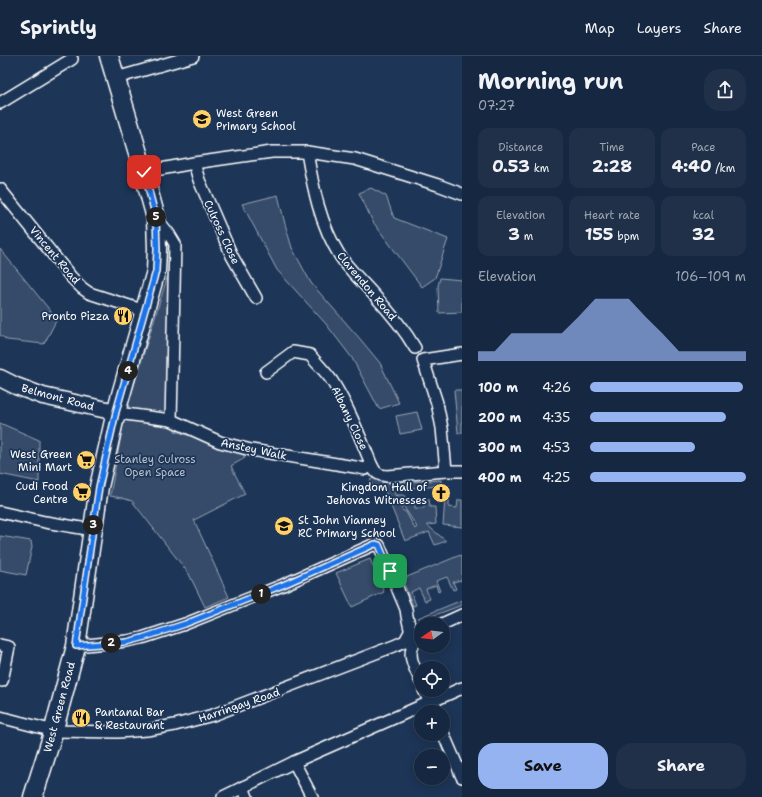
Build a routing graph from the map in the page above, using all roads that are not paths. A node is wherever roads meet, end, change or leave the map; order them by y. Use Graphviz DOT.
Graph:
graph roads {
  1 [pos="109,56"];
  2 [pos="193,56"];
  3 [pos="72,59"];
  4 [pos="116,78"];
  5 [pos="0,103"];
  6 [pos="307,152"];
  7 [pos="194,163"];
  8 [pos="144,172"];
  9 [pos="0,189"];
  10 [pos="460,189"];
  11 [pos="156,218"];
  12 [pos="256,298"];
  13 [pos="145,311"];
  14 [pos="416,348"];
  15 [pos="462,354"];
  16 [pos="266,372"];
  17 [pos="0,378"];
  18 [pos="116,412"];
  19 [pos="171,420"];
  20 [pos="372,466"];
  21 [pos="446,471"];
  22 [pos="462,472"];
  23 [pos="0,512"];
  24 [pos="93,530"];
  25 [pos="462,616"];
  26 [pos="450,621"];
  27 [pos="413,637"];
  28 [pos="0,645"];
  29 [pos="76,646"];
  30 [pos="414,665"];
  31 [pos="2,681"];
  32 [pos="462,688"];
  33 [pos="435,705"];
  34 [pos="414,712"];
  35 [pos="0,717"];
  36 [pos="54,731"];
  37 [pos="446,741"];
  38 [pos="294,762"];
  39 [pos="40,774"];
  40 [pos="462,777"];
  41 [pos="245,792"];
  42 [pos="33,797"];
  43 [pos="40,797"];
  44 [pos="223,797"];
  45 [pos="312,797"];
  1 -- 4 [label="main road, West Green Road"];
  2 -- 4 [label="street"];
  3 -- 5 [label="street"];
  4 -- 8 [label="main road, West Green Road"];
  6 -- 7 [label="street"];
  6 -- 10 [label="street"];
  6 -- 14 [label="street, Clarendon Road"];
  7 -- 8 [label="street"];
  7 -- 12 [label="street, Culross Close"];
  8 -- 11 [label="main road, West Green Road"];
  9 -- 13 [label="street, Vincent Road"];
  11 -- 13 [label="main road, West Green Road"];
  11 -- 19 [label="street"];
  13 -- 18 [label="main road, West Green Road"];
  15 -- 21 [label="street"];
  16 -- 20 [label="street, Albany Close"];
  17 -- 18 [label="main road, Belmont Road"];
  18 -- 19 [label="street, Anstey Walk"];
  18 -- 24 [label="main road, West Green Road"];
  19 -- 20 [label="street, Anstey Walk"];
  20 -- 21 [label="street"];
  21 -- 22 [label="street"];
  23 -- 24 [label="street"];
  24 -- 29 [label="main road, West Green Road"];
  25 -- 26 [label="street"];
  27 -- 29 [label="street"];
  27 -- 30 [label="street"];
  27 -- 36 [label="street, Harringay Road"];
  28 -- 31 [label="street"];
  29 -- 36 [label="main road, West Green Road"];
  32 -- 33 [label="street"];
  34 -- 38 [label="street"];
  35 -- 36 [label="street, Harringay Road"];
  36 -- 39 [label="main road, West Green Road"];
  37 -- 40 [label="street"];
  38 -- 41 [label="street"];
  38 -- 45 [label="street"];
  39 -- 42 [label="main road, West Green Road"];
  39 -- 43 [label="main road"];
  41 -- 44 [label="street"];
}
